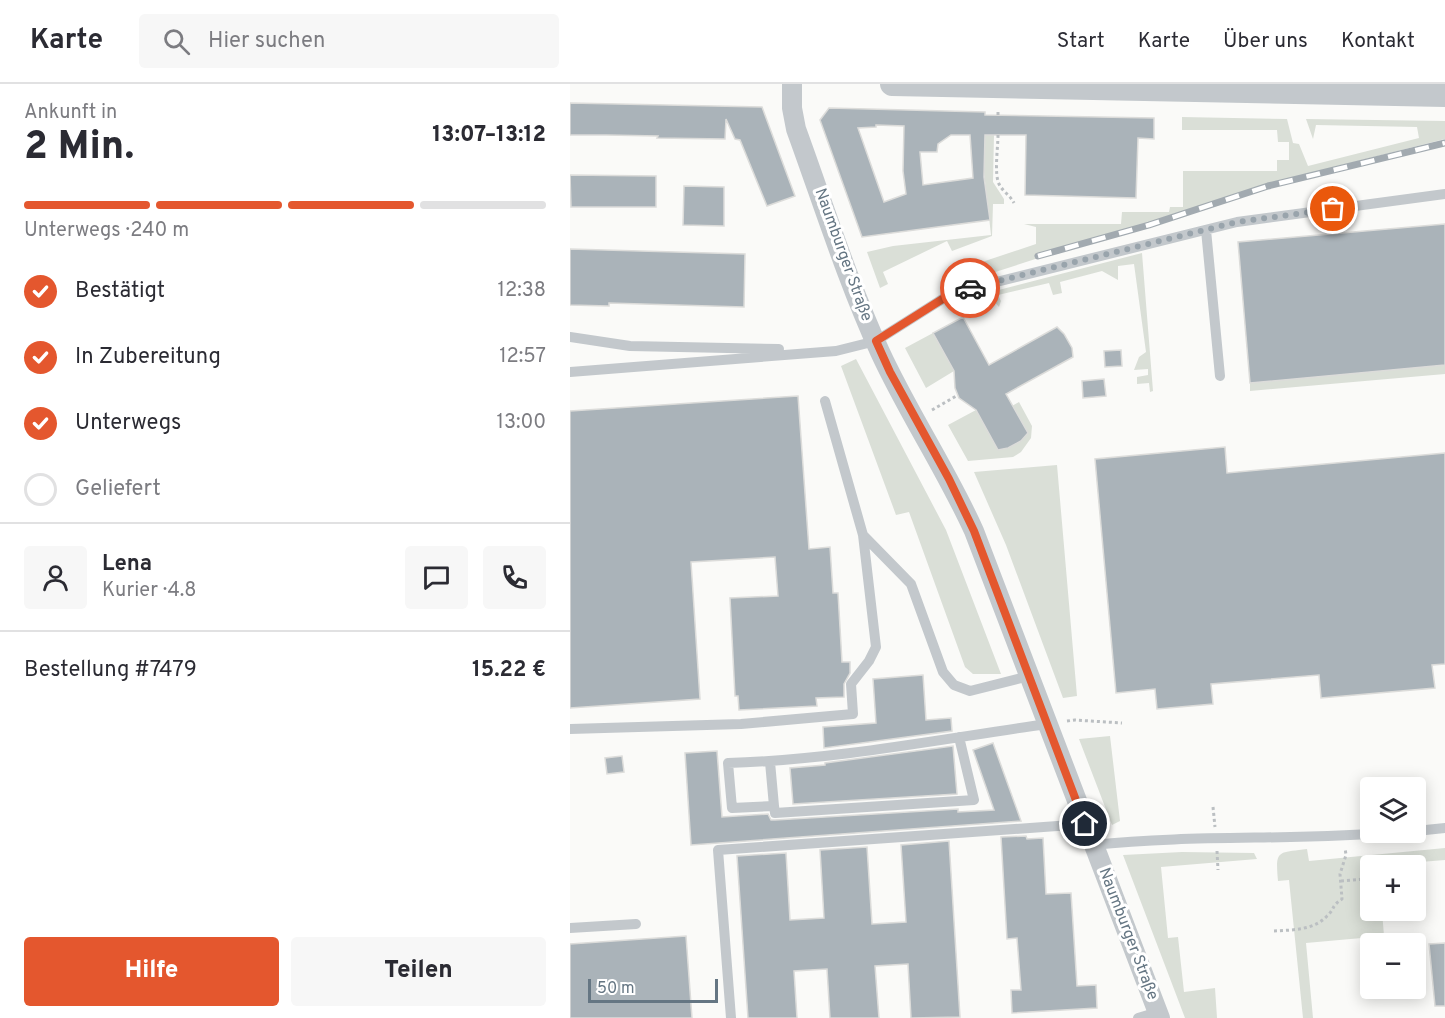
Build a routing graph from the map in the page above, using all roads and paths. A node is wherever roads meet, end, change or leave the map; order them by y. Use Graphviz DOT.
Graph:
graph roads {
  1 [pos="792,84"];
  2 [pos="892,84"];
  3 [pos="942,84"];
  4 [pos="1432,91"];
  5 [pos="998,110"];
  6 [pos="998,115"];
  7 [pos="998,135"];
  8 [pos="1445,194"];
  9 [pos="1014,203"];
  10 [pos="1206,230"];
  11 [pos="570,337"];
  12 [pos="876,341"];
  13 [pos="836,351"];
  14 [pos="570,372"];
  15 [pos="1220,376"];
  16 [pos="958,395"];
  17 [pos="825,401"];
  18 [pos="932,410"];
  19 [pos="863,535"];
  20 [pos="1029,676"];
  21 [pos="1122,723"];
  22 [pos="1047,724"];
  23 [pos="570,729"];
  24 [pos="959,737"];
  25 [pos="770,762"];
  26 [pos="774,806"];
  27 [pos="1085,824"];
  28 [pos="1445,828"];
  29 [pos="1426,830"];
  30 [pos="1360,836"];
  31 [pos="1344,837"];
  32 [pos="1093,844"];
  33 [pos="1360,880"];
  34 [pos="1341,882"];
  35 [pos="636,924"];
  36 [pos="570,928"];
  37 [pos="1274,932"];
  38 [pos="1159,1015"];
  39 [pos="730,1018"];
  40 [pos="1138,1018"];
  1 -- 12 [label="street, Naumburger Straße"];
  2 -- 3 [label="street"];
  3 -- 4 [label="street"];
  5 -- 6 [label="path"];
  7 -- 9 [label="path"];
  8 -- 10 [label="lane"];
  10 -- 12 [label="lane"];
  10 -- 15 [label="lane"];
  11 -- 13 [label="lane"];
  12 -- 13 [label="lane"];
  12 -- 20 [label="street, Naumburger Straße"];
  13 -- 14 [label="lane"];
  16 -- 18 [label="path"];
  17 -- 19 [label="lane"];
  19 -- 20 [label="lane"];
  19 -- 23 [label="lane"];
  20 -- 22 [label="street, Naumburger Straße"];
  21 -- 22 [label="path"];
  22 -- 24 [label="lane"];
  22 -- 27 [label="street, Naumburger Straße"];
  24 -- 25 [label="lane"];
  24 -- 26 [label="lane"];
  25 -- 26 [label="lane"];
  25 -- 26 [label="lane"];
  27 -- 32 [label="street, Naumburger Straße"];
  27 -- 39 [label="lane"];
  28 -- 29 [label="lane"];
  30 -- 31 [label="lane"];
  31 -- 32 [label="lane"];
  31 -- 34 [label="path"];
  32 -- 38 [label="street, Naumburger Straße"];
  33 -- 34 [label="path"];
  34 -- 37 [label="path"];
  35 -- 36 [label="lane"];
  38 -- 40 [label="lane"];
}
